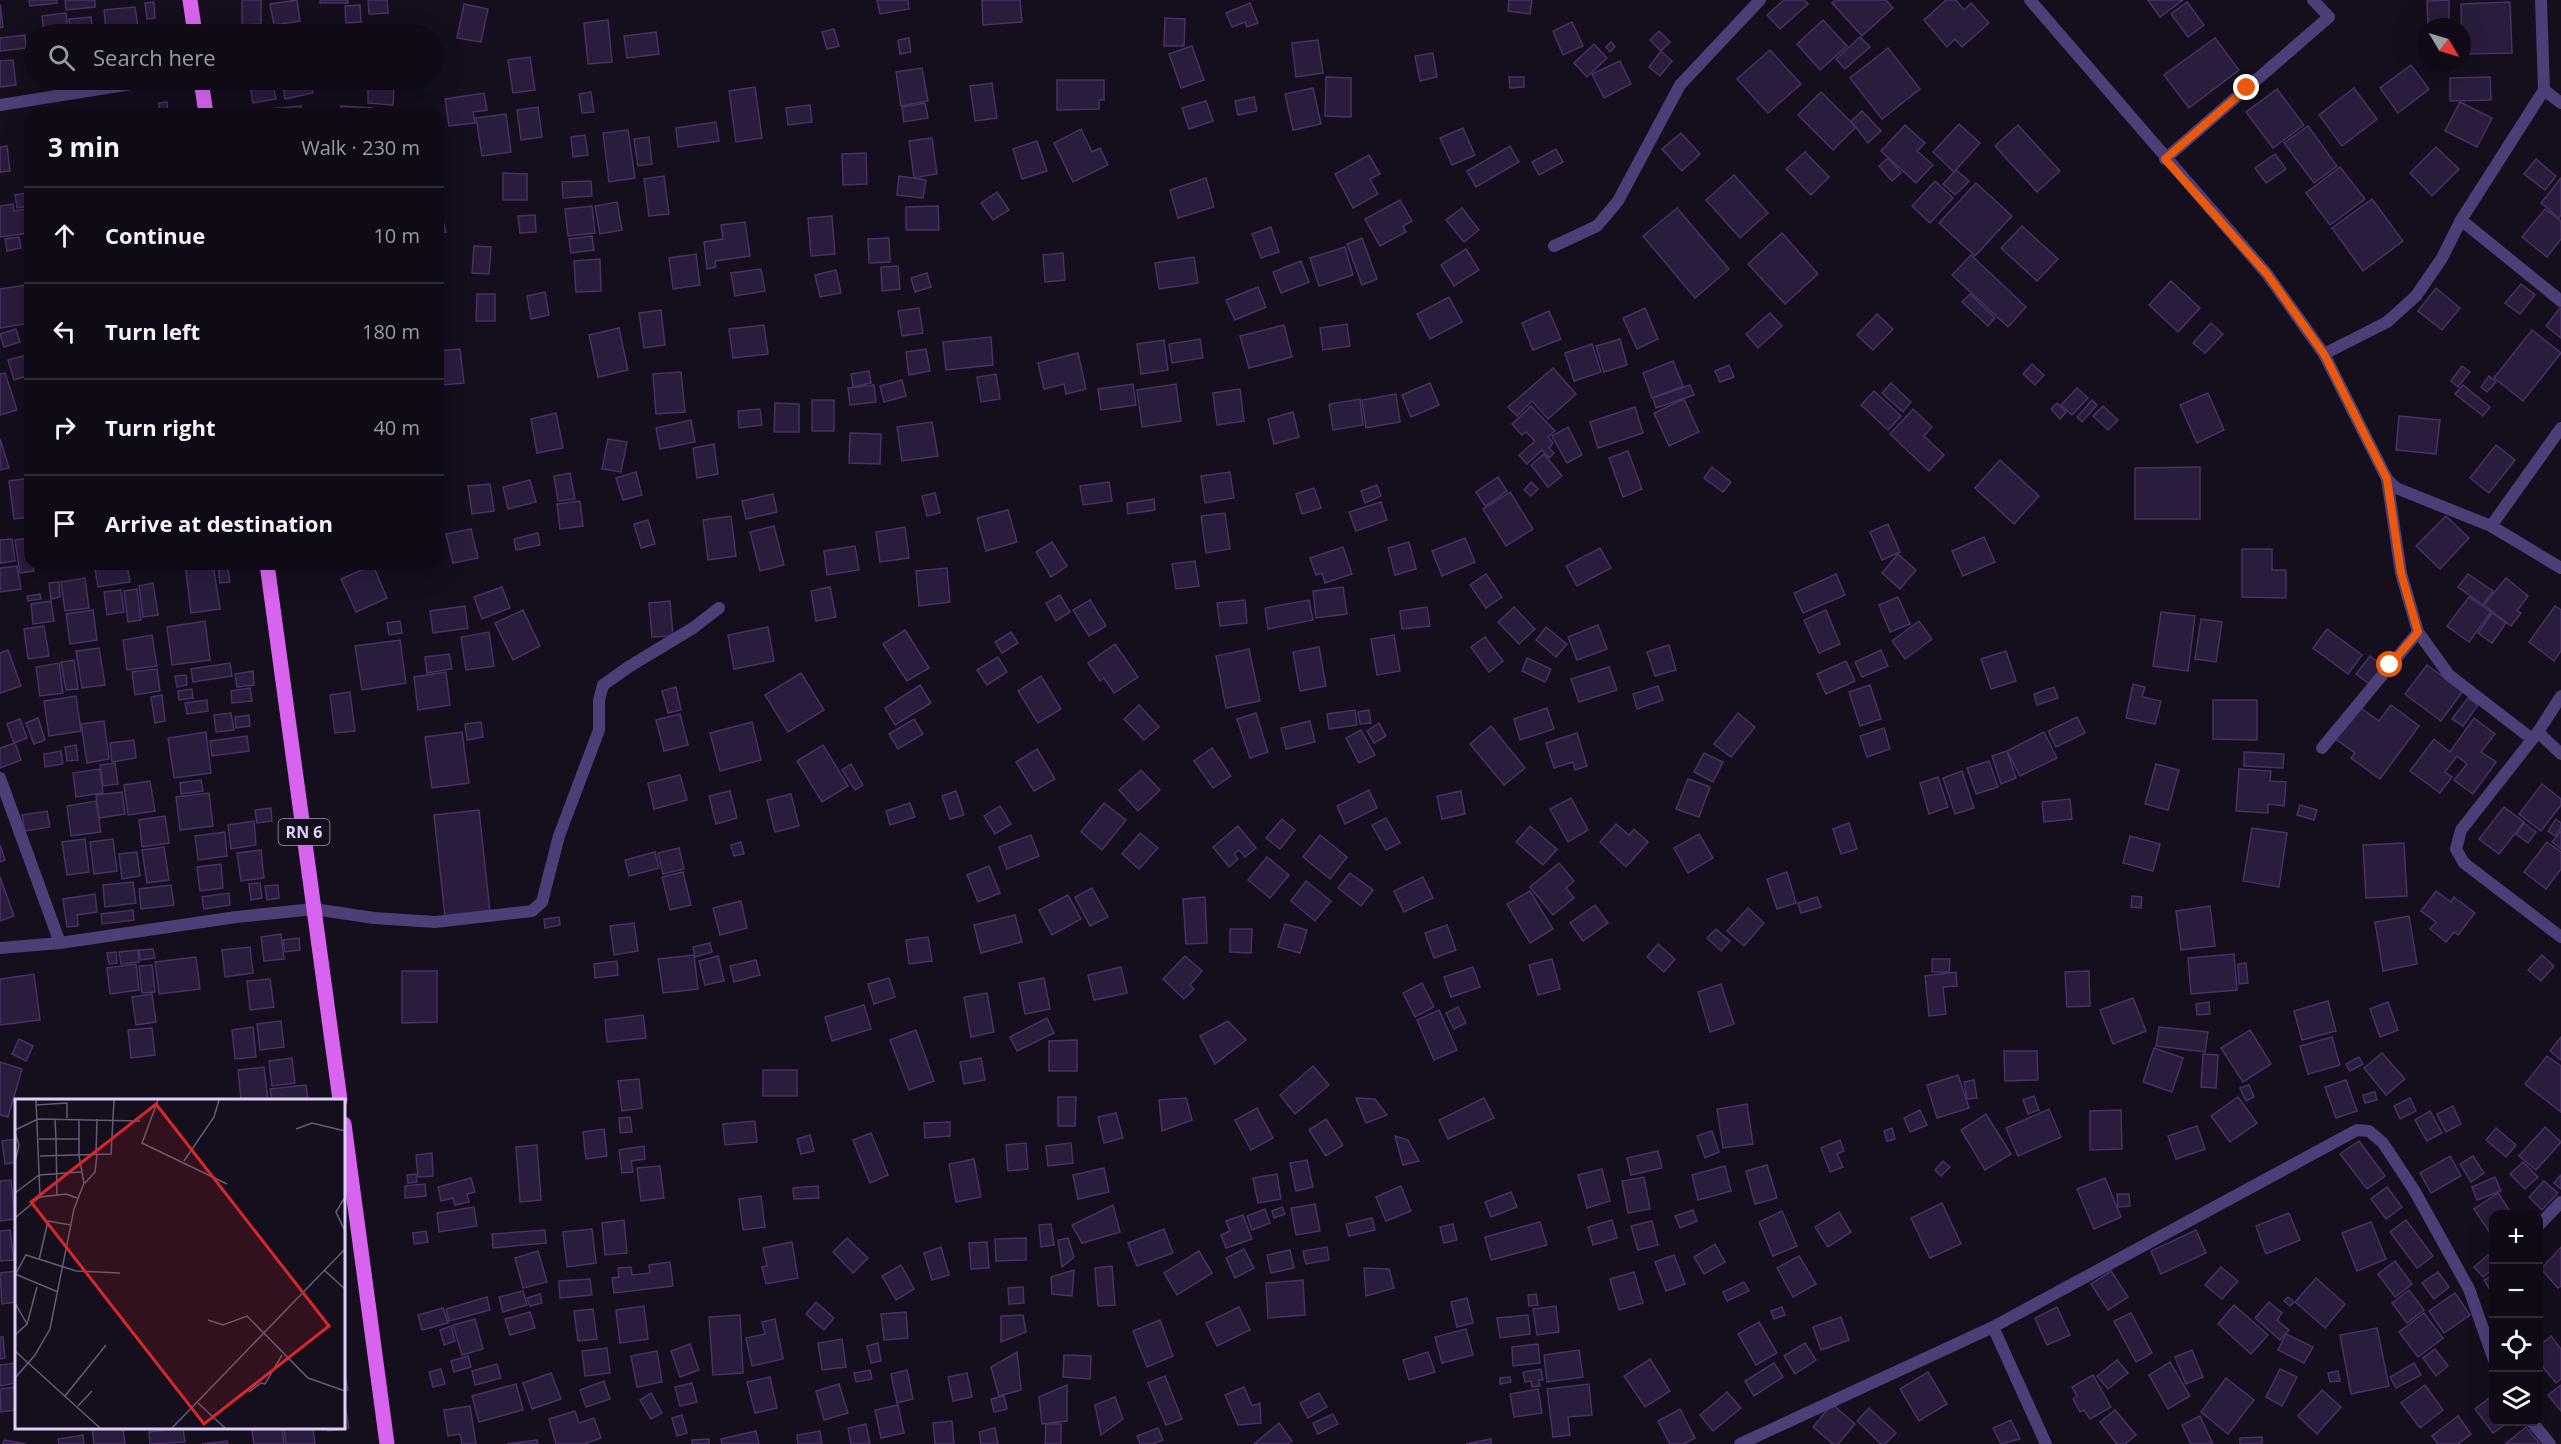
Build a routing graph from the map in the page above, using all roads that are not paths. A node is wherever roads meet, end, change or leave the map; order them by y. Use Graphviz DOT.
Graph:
graph roads {
  1 [pos="190,0"];
  2 [pos="1761,0"];
  3 [pos="2030,0"];
  4 [pos="2313,0"];
  5 [pos="2541,0"];
  6 [pos="194,24"];
  7 [pos="94,90"];
  8 [pos="202,90"];
  9 [pos="2544,90"];
  10 [pos="2561,103"];
  11 [pos="0,105"];
  12 [pos="205,108"];
  13 [pos="2165,159"];
  14 [pos="2461,220"];
  15 [pos="1554,246"];
  16 [pos="2561,301"];
  17 [pos="2324,354"];
  18 [pos="2561,428"];
  19 [pos="2387,479"];
  20 [pos="2491,526"];
  21 [pos="2561,568"];
  22 [pos="268,570"];
  23 [pos="719,608"];
  24 [pos="2418,632"];
  25 [pos="2561,696"];
  26 [pos="2535,736"];
  27 [pos="2322,748"];
  28 [pos="2561,754"];
  29 [pos="0,778"];
  30 [pos="314,909"];
  31 [pos="2561,937"];
  32 [pos="60,943"];
  33 [pos="0,948"];
  34 [pos="340,1099"];
  35 [pos="345,1131"];
  36 [pos="2561,1202"];
  37 [pos="2543,1221"];
  38 [pos="1993,1327"];
  39 [pos="2489,1348"];
  40 [pos="2535,1426"];
  41 [pos="387,1444"];
  42 [pos="1740,1444"];
  43 [pos="2046,1444"];
  44 [pos="2550,1444"];
  1 -- 6 [label="main road"];
  2 -- 15 [label="street"];
  3 -- 13 [label="street"];
  4 -- 13 [label="street"];
  5 -- 9 [label="street"];
  7 -- 11 [label="street"];
  8 -- 12 [label="main road"];
  9 -- 10 [label="street"];
  9 -- 14 [label="street"];
  13 -- 17 [label="street"];
  14 -- 16 [label="street"];
  14 -- 17 [label="street"];
  17 -- 19 [label="street"];
  18 -- 20 [label="street"];
  19 -- 20 [label="street"];
  19 -- 24 [label="street"];
  20 -- 21 [label="street"];
  22 -- 30 [label="main road, RN 6"];
  23 -- 30 [label="street"];
  24 -- 26 [label="street"];
  24 -- 27 [label="street"];
  25 -- 26 [label="street"];
  26 -- 28 [label="street"];
  26 -- 31 [label="street"];
  29 -- 32 [label="street"];
  30 -- 32 [label="street"];
  30 -- 34 [label="main road, RN 6"];
  32 -- 33 [label="street"];
  35 -- 41 [label="main road"];
  36 -- 37 [label="street"];
  38 -- 39 [label="street"];
  38 -- 42 [label="street"];
  38 -- 43 [label="street"];
  40 -- 44 [label="street"];
}
